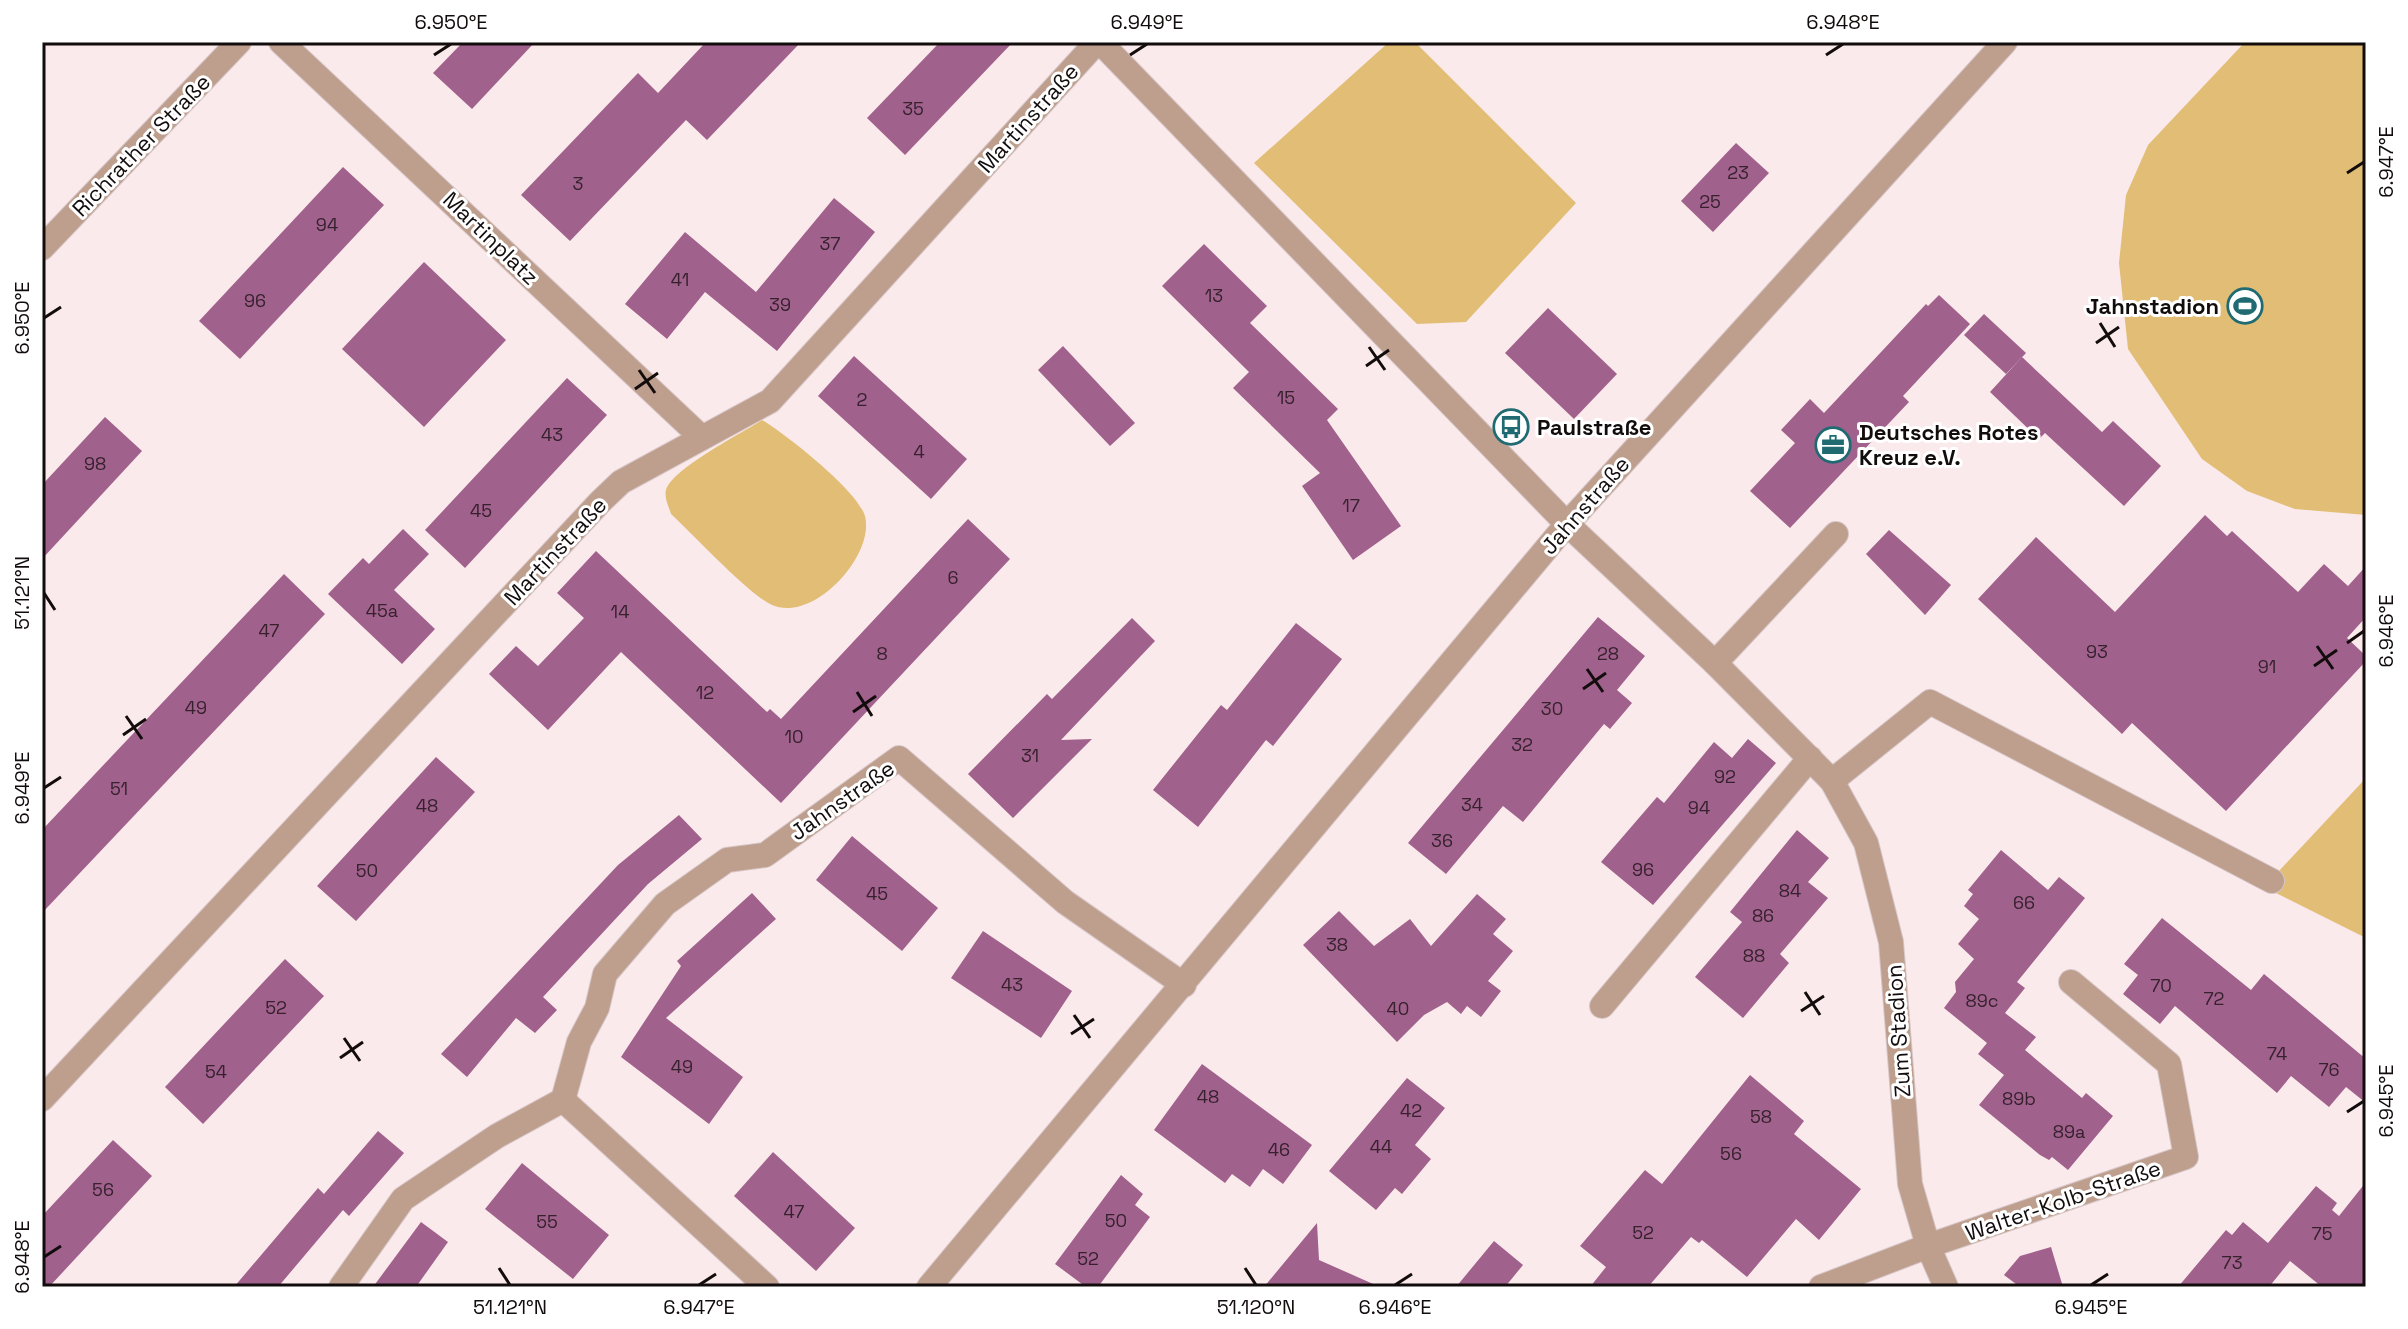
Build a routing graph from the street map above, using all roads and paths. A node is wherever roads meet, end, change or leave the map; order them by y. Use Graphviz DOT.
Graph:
graph roads {
  1 [pos="239,42"];
  2 [pos="281,42"];
  3 [pos="1099,42"];
  4 [pos="2005,42"];
  5 [pos="42,248"];
  6 [pos="700,436"];
  7 [pos="1567,524"];
  8 [pos="1836,534"];
  9 [pos="1715,663"];
  10 [pos="1810,758"];
  11 [pos="1832,781"];
  12 [pos="2272,881"];
  13 [pos="2071,982"];
  14 [pos="1184,985"];
  15 [pos="1602,1006"];
  16 [pos="42,1099"];
  17 [pos="563,1100"];
  18 [pos="1928,1246"];
  19 [pos="341,1287"];
  20 [pos="767,1287"];
  21 [pos="929,1287"];
  22 [pos="1821,1287"];
  23 [pos="1946,1287"];
  1 -- 5 [label="street, Richrather Straße"];
  2 -- 6 [label="street, Martinplatz"];
  3 -- 6 [label="street, Martinstraße"];
  3 -- 7 [label="street"];
  4 -- 7 [label="street, Jahnstraße"];
  6 -- 16 [label="street, Martinstraße"];
  7 -- 9 [label="street, Zum Stadion"];
  7 -- 14 [label="street, Jahnstraße"];
  8 -- 9 [label="street"];
  9 -- 10 [label="street, Zum Stadion"];
  10 -- 11 [label="street, Zum Stadion"];
  10 -- 15 [label="street"];
  11 -- 12 [label="street"];
  11 -- 18 [label="street, Zum Stadion"];
  13 -- 18 [label="street, Walter-Kolb-Straße"];
  14 -- 17 [label="street, Jahnstraße"];
  14 -- 21 [label="street, Jahnstraße"];
  17 -- 19 [label="street"];
  17 -- 20 [label="street"];
  18 -- 22 [label="street, Walter-Kolb-Straße"];
  18 -- 23 [label="street, Zum Stadion"];
}
